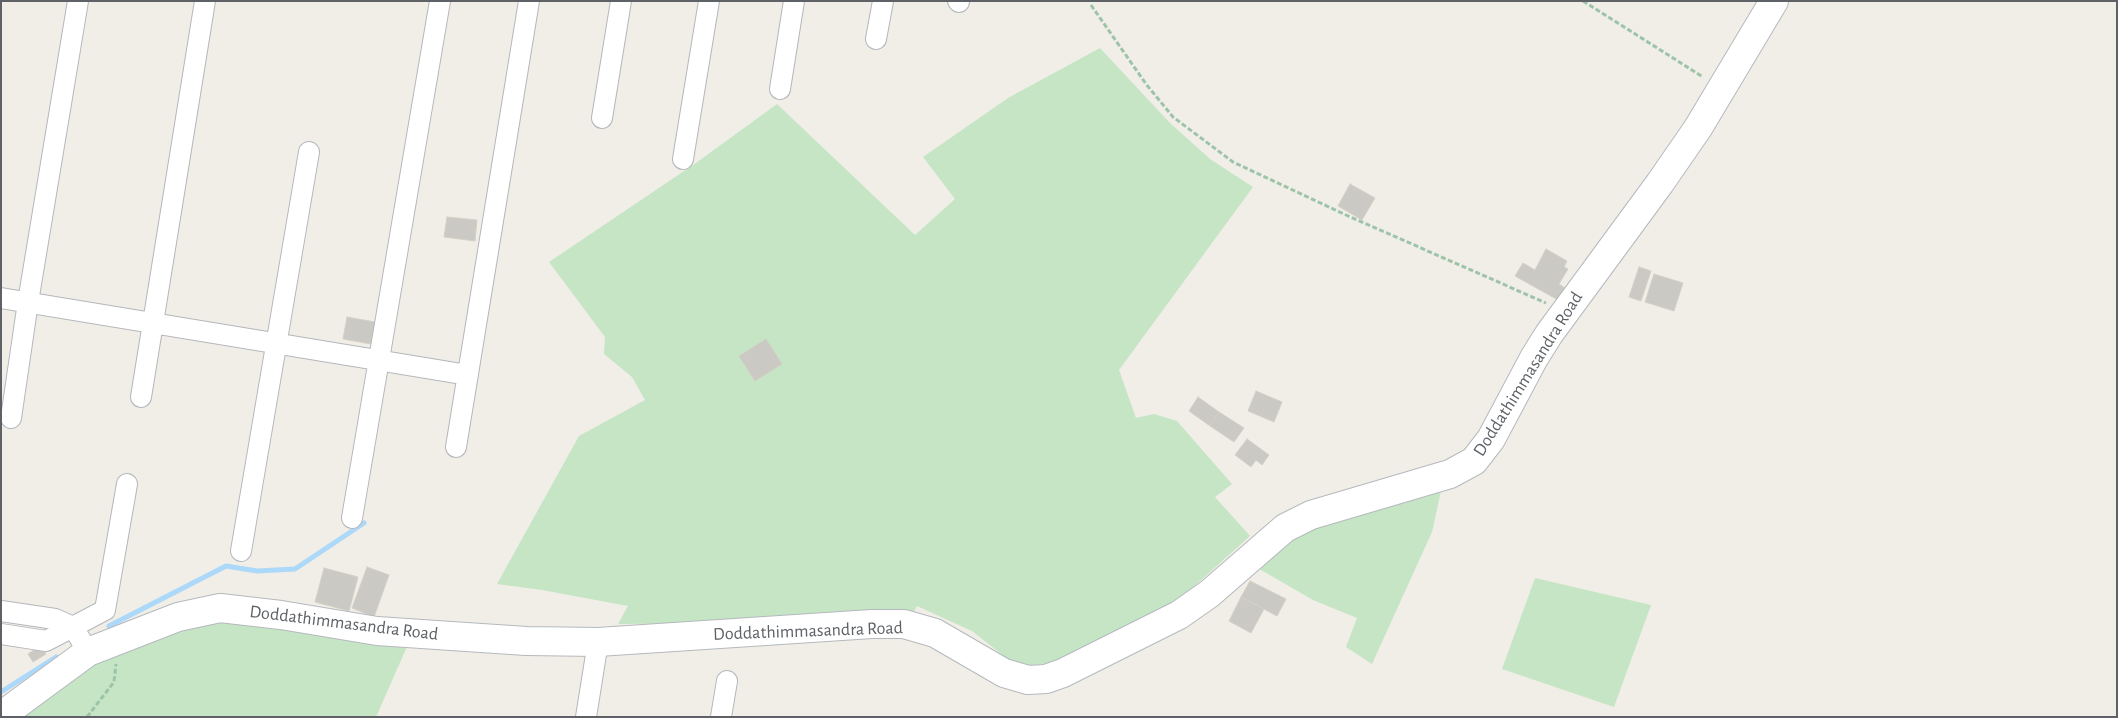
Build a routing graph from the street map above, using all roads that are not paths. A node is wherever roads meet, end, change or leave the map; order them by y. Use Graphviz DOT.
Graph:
graph roads {
  1 [pos="78,1"];
  2 [pos="205,1"];
  3 [pos="440,1"];
  4 [pos="529,1"];
  5 [pos="621,1"];
  6 [pos="709,1"];
  7 [pos="794,1"];
  8 [pos="883,1"];
  9 [pos="1774,1"];
  10 [pos="876,39"];
  11 [pos="780,89"];
  12 [pos="602,118"];
  13 [pos="309,152"];
  14 [pos="683,159"];
  15 [pos="1,298"];
  16 [pos="28,302"];
  17 [pos="152,323"];
  18 [pos="276,343"];
  19 [pos="380,360"];
  20 [pos="468,375"];
  21 [pos="141,397"];
  22 [pos="11,418"];
  23 [pos="456,447"];
  24 [pos="127,484"];
  25 [pos="352,518"];
  26 [pos="241,551"];
  27 [pos="1,611"];
  28 [pos="73,627"];
  29 [pos="1,634"];
  30 [pos="598,642"];
  31 [pos="100,648"];
  32 [pos="727,681"];
  33 [pos="1,716"];
  34 [pos="586,717"];
  35 [pos="722,717"];
  1 -- 16 [label="street"];
  2 -- 17 [label="street"];
  3 -- 19 [label="street"];
  4 -- 20 [label="street"];
  5 -- 12 [label="street"];
  6 -- 14 [label="street"];
  7 -- 11 [label="street"];
  8 -- 10 [label="street"];
  9 -- 30 [label="street, Doddathimmasandra Road"];
  13 -- 18 [label="street"];
  15 -- 16 [label="street"];
  16 -- 17 [label="street"];
  16 -- 22 [label="street"];
  17 -- 18 [label="street"];
  17 -- 21 [label="street"];
  18 -- 19 [label="street"];
  18 -- 26 [label="street"];
  19 -- 20 [label="street"];
  19 -- 25 [label="street"];
  20 -- 23 [label="street"];
  24 -- 28 [label="street"];
  27 -- 28 [label="street"];
  28 -- 29 [label="street"];
  28 -- 31 [label="street"];
  30 -- 31 [label="street, Doddathimmasandra Road"];
  30 -- 34 [label="street"];
  31 -- 33 [label="street, Doddathimmasandra Road"];
  32 -- 35 [label="street"];
}
